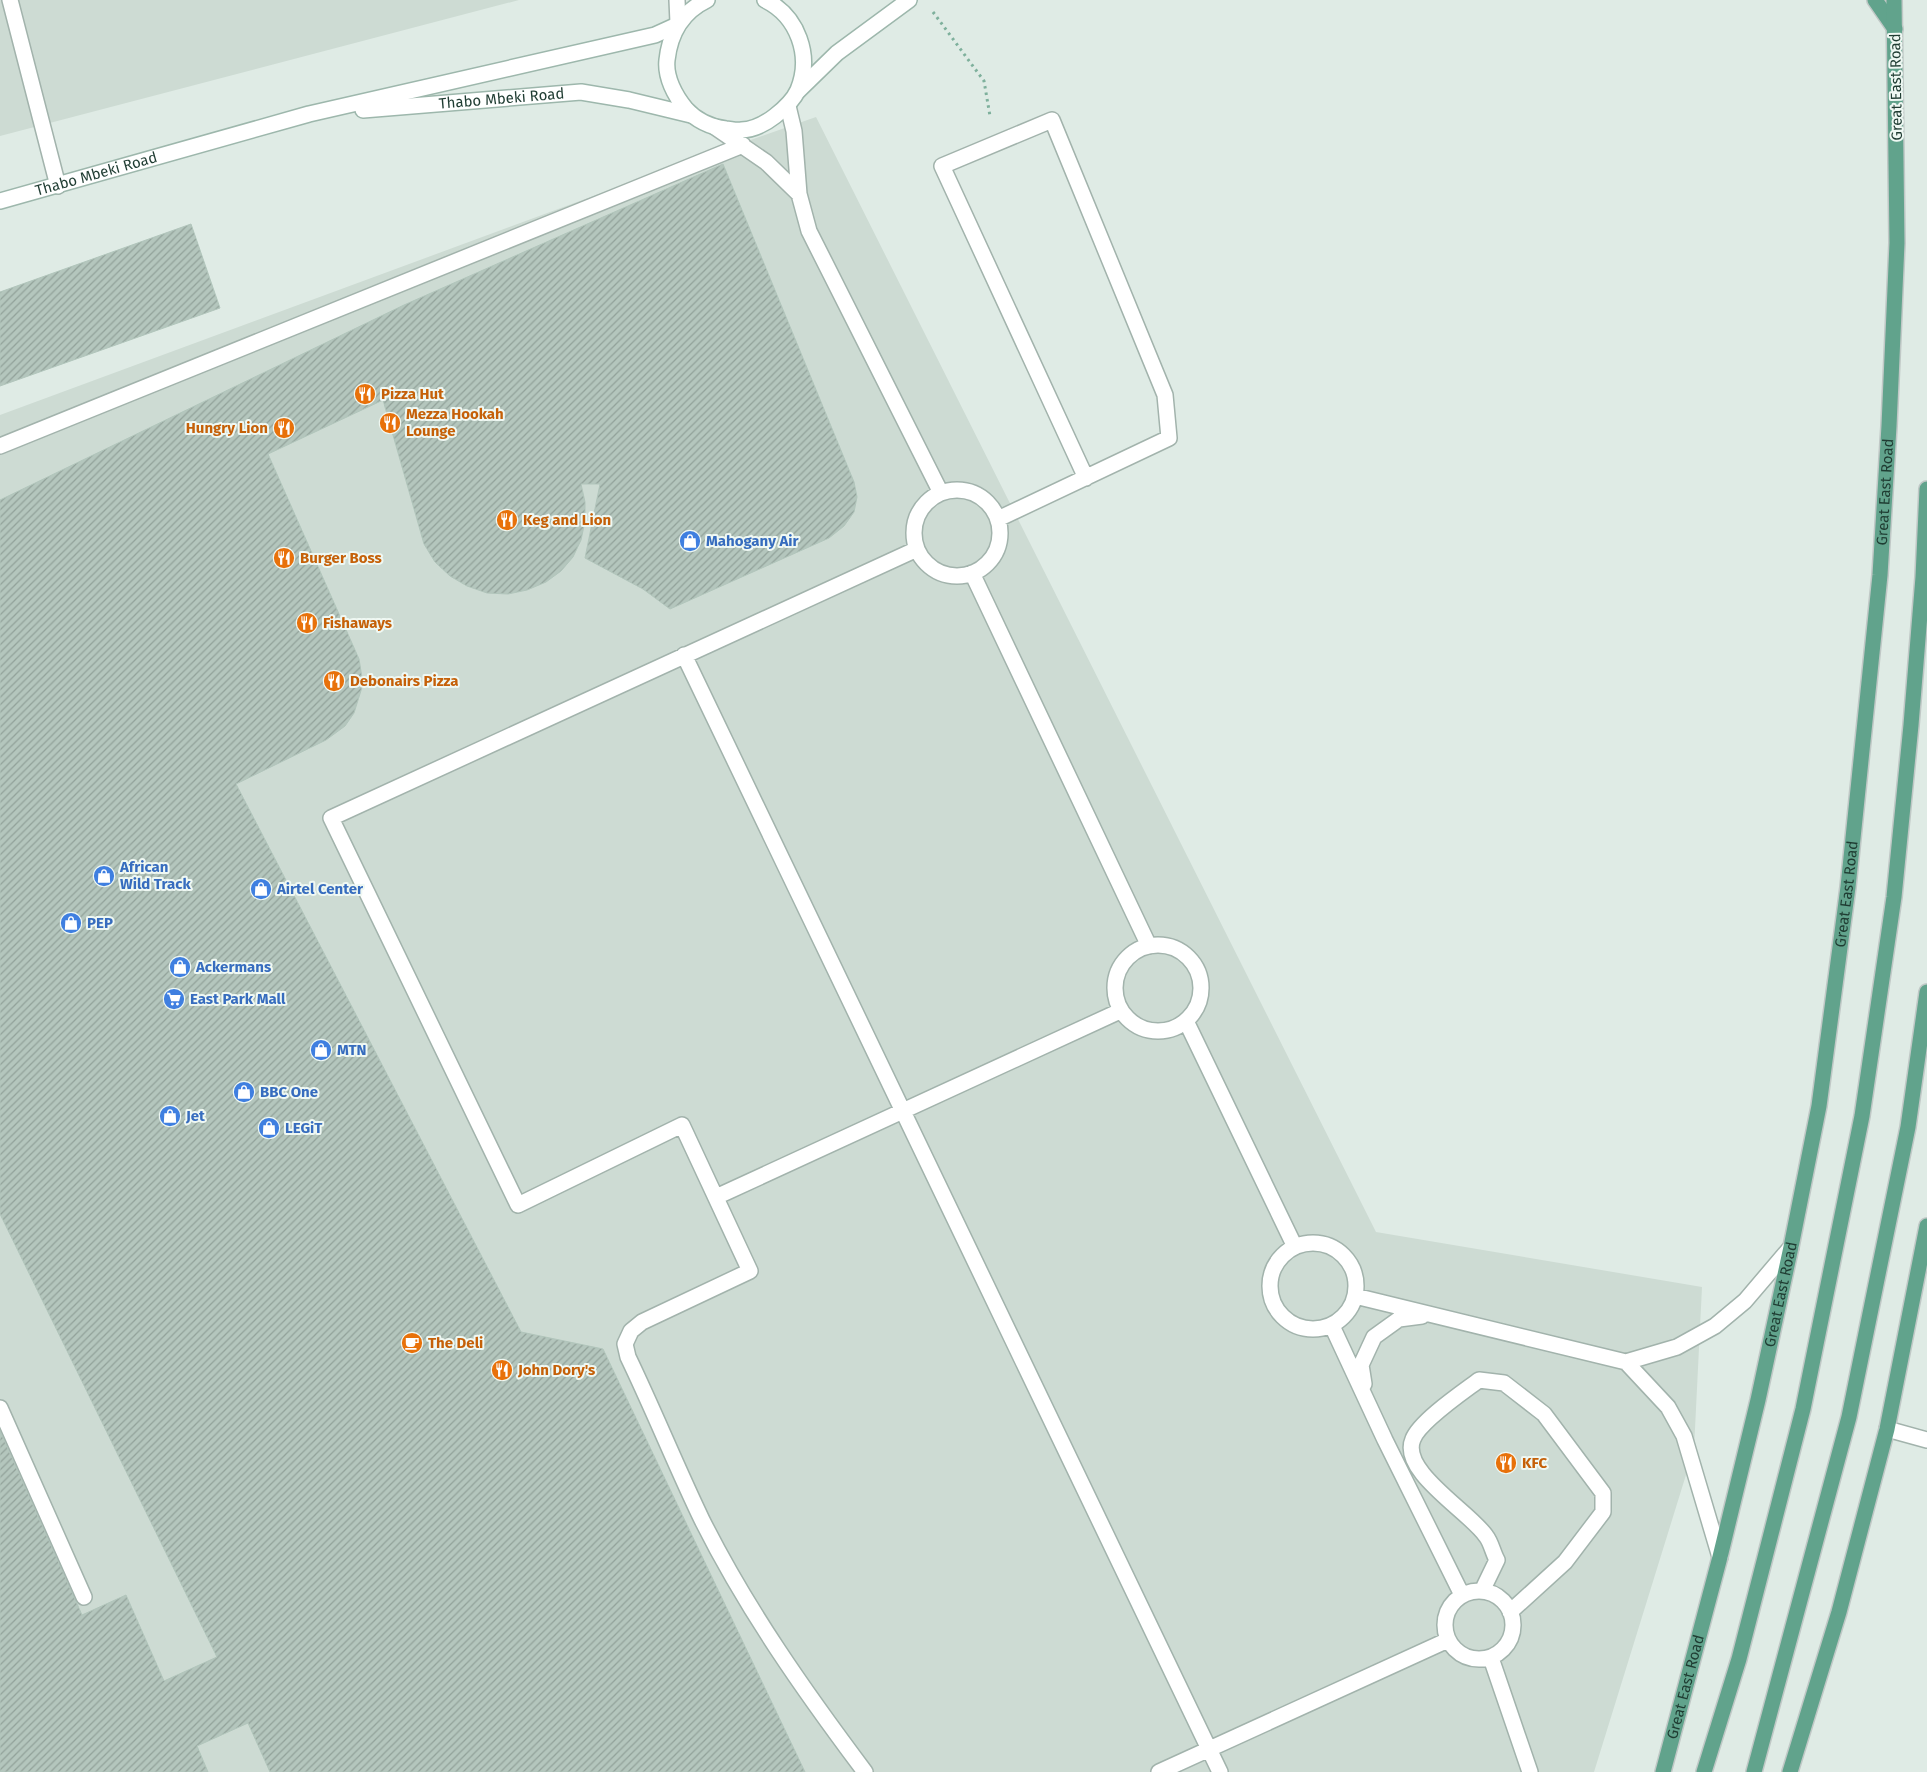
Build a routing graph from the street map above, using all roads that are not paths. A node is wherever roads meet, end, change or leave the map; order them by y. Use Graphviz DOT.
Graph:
graph roads {
  1 [pos="10,0"];
  2 [pos="677,0"];
  3 [pos="707,0"];
  4 [pos="765,0"];
  5 [pos="909,0"];
  6 [pos="1875,0"];
  7 [pos="1894,0"];
  8 [pos="678,24"];
  9 [pos="1895,30"];
  10 [pos="798,91"];
  11 [pos="788,106"];
  12 [pos="309,114"];
  13 [pos="691,115"];
  14 [pos="715,127"];
  15 [pos="743,146"];
  16 [pos="58,186"];
  17 [pos="799,194"];
  18 [pos="0,201"];
  19 [pos="0,446"];
  20 [pos="1086,478"];
  21 [pos="1927,489"];
  22 [pos="941,493"];
  23 [pos="998,519"];
  24 [pos="916,549"];
  25 [pos="972,573"];
  26 [pos="684,655"];
  27 [pos="1149,946"];
  28 [pos="1927,992"];
  29 [pos="1120,1011"];
  30 [pos="1186,1021"];
  31 [pos="903,1112"];
  32 [pos="716,1197"];
  33 [pos="1927,1226"];
  34 [pos="1791,1247"];
  35 [pos="1295,1248"];
  36 [pos="1355,1296"];
  37 [pos="1431,1315"];
  38 [pos="1332,1326"];
  39 [pos="1626,1362"];
  40 [pos="1366,1395"];
  41 [pos="0,1408"];
  42 [pos="1887,1428"];
  43 [pos="1927,1440"];
  44 [pos="1720,1556"];
  45 [pos="1482,1591"];
  46 [pos="1462,1595"];
  47 [pos="84,1597"];
  48 [pos="1510,1612"];
  49 [pos="1448,1640"];
  50 [pos="1491,1658"];
  51 [pos="1209,1749"];
  52 [pos="865,1772"];
  53 [pos="1158,1772"];
  54 [pos="1220,1772"];
  55 [pos="1530,1772"];
  56 [pos="1663,1772"];
  57 [pos="1704,1772"];
  58 [pos="1754,1772"];
  59 [pos="1790,1772"];
  1 -- 16 [label="main road"];
  2 -- 8 [label="main road"];
  3 -- 8 [label="main road, Thabo Mbeki Road"];
  4 -- 10 [label="main road, Thabo Mbeki Road"];
  5 -- 10 [label="main road, Thabo Mbeki Road"];
  6 -- 9 [label="main road"];
  7 -- 9 [label="main road, Great East Road"];
  8 -- 12 [label="main road, Thabo Mbeki Road"];
  8 -- 13 [label="main road, Thabo Mbeki Road"];
  9 -- 34 [label="main road, Great East Road"];
  10 -- 11 [label="main road, Thabo Mbeki Road"];
  11 -- 14 [label="main road, Thabo Mbeki Road"];
  11 -- 17 [label="main road"];
  12 -- 13 [label="main road, Thabo Mbeki Road"];
  12 -- 16 [label="main road, Thabo Mbeki Road"];
  13 -- 14 [label="main road, Thabo Mbeki Road"];
  14 -- 15 [label="main road"];
  15 -- 17 [label="main road"];
  15 -- 19 [label="main road"];
  16 -- 18 [label="main road, Thabo Mbeki Road"];
  17 -- 22 [label="main road"];
  20 -- 20 [label="main road"];
  20 -- 23 [label="main road"];
  21 -- 57 [label="main road"];
  22 -- 23 [label="main road"];
  22 -- 24 [label="main road"];
  23 -- 25 [label="main road"];
  24 -- 25 [label="main road"];
  24 -- 26 [label="main road"];
  25 -- 27 [label="main road"];
  26 -- 31 [label="main road"];
  26 -- 32 [label="main road"];
  27 -- 29 [label="main road"];
  27 -- 30 [label="main road"];
  28 -- 58 [label="main road"];
  29 -- 30 [label="main road"];
  29 -- 31 [label="main road"];
  30 -- 35 [label="main road"];
  31 -- 32 [label="main road"];
  31 -- 51 [label="main road"];
  32 -- 52 [label="main road"];
  33 -- 42 [label="main road"];
  34 -- 39 [label="main road"];
  34 -- 44 [label="main road, Great East Road"];
  35 -- 36 [label="main road"];
  35 -- 38 [label="main road"];
  36 -- 37 [label="main road"];
  36 -- 38 [label="main road"];
  37 -- 39 [label="main road"];
  37 -- 40 [label="main road"];
  38 -- 40 [label="main road"];
  39 -- 44 [label="main road"];
  40 -- 46 [label="main road"];
  41 -- 47 [label="main road"];
  42 -- 43 [label="main road"];
  42 -- 59 [label="main road"];
  44 -- 56 [label="main road, Great East Road"];
  45 -- 46 [label="main road"];
  45 -- 48 [label="main road"];
  45 -- 48 [label="main road"];
  46 -- 49 [label="main road"];
  48 -- 50 [label="main road"];
  49 -- 50 [label="main road"];
  49 -- 51 [label="main road"];
  50 -- 55 [label="main road"];
  51 -- 53 [label="main road"];
  51 -- 54 [label="main road"];
}
